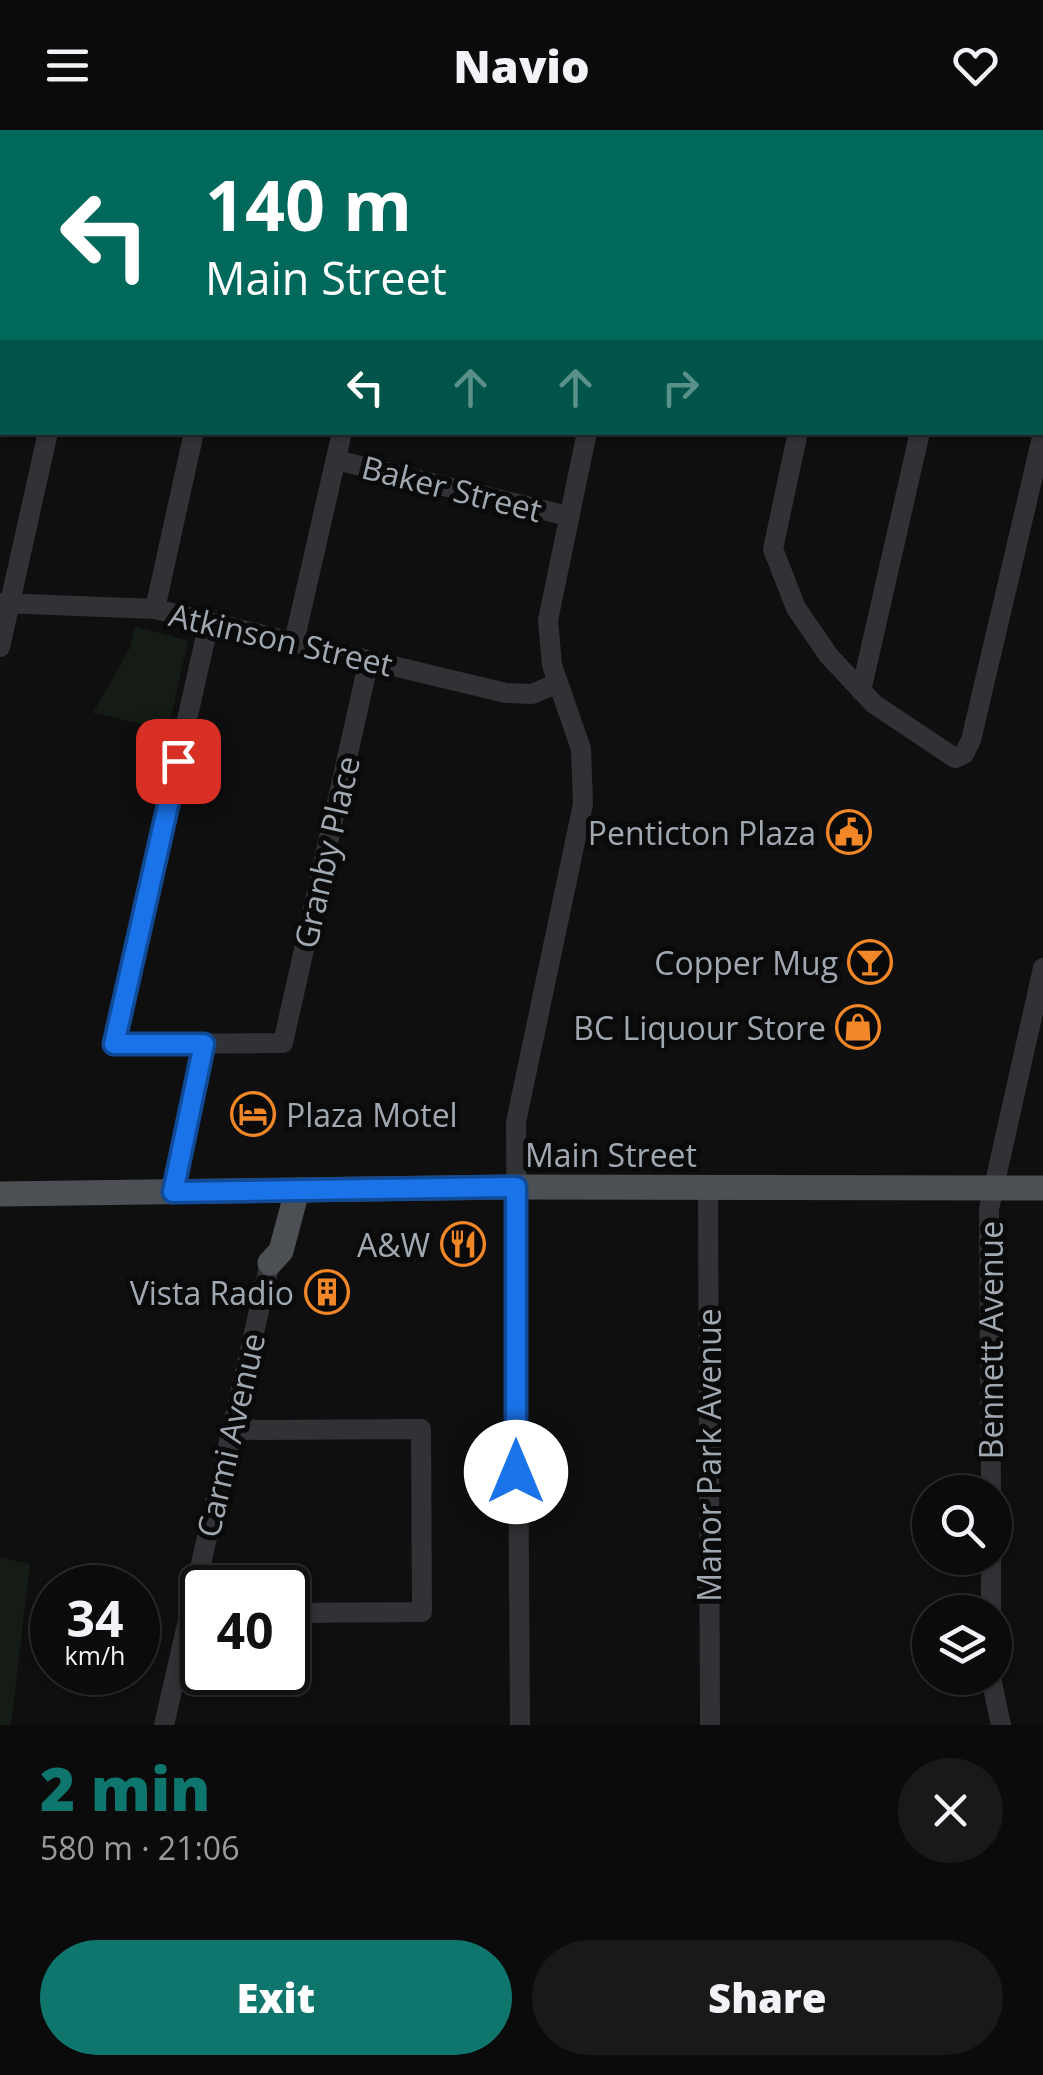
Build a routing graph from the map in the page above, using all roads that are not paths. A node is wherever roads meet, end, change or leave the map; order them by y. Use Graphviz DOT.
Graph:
graph roads {
  1 [pos="47,435"];
  2 [pos="193,435"];
  3 [pos="341,435"];
  4 [pos="586,435"];
  5 [pos="797,435"];
  6 [pos="919,435"];
  7 [pos="1043,435"];
  8 [pos="336,460"];
  9 [pos="568,516"];
  10 [pos="5,603"];
  11 [pos="155,609"];
  12 [pos="209,622"];
  13 [pos="294,642"];
  14 [pos="0,647"];
  15 [pos="369,660"];
  16 [pos="558,683"];
  17 [pos="861,692"];
  18 [pos="1043,968"];
  19 [pos="204,1044"];
  20 [pos="708,1186"];
  21 [pos="516,1187"];
  22 [pos="994,1188"];
  23 [pos="1043,1188"];
  24 [pos="290,1191"];
  25 [pos="173,1192"];
  26 [pos="0,1194"];
  27 [pos="270,1262"];
  28 [pos="232,1430"];
  29 [pos="990,1475"];
  30 [pos="206,1565"];
  31 [pos="310,1613"];
  32 [pos="180,1670"];
  33 [pos="995,1695"];
  34 [pos="164,1725"];
  35 [pos="520,1725"];
  36 [pos="710,1725"];
  37 [pos="1001,1725"];
  1 -- 10 [label="street"];
  2 -- 11 [label="street"];
  3 -- 8 [label="street"];
  4 -- 9 [label="street"];
  5 -- 17 [label="street"];
  6 -- 17 [label="street"];
  7 -- 17 [label="street"];
  8 -- 9 [label="street, Baker Street"];
  8 -- 13 [label="street"];
  9 -- 16 [label="street"];
  10 -- 11 [label="street, Atkinson Street"];
  10 -- 14 [label="street"];
  11 -- 12 [label="street, Atkinson Street"];
  12 -- 13 [label="street, Atkinson Street"];
  12 -- 19 [label="street"];
  13 -- 15 [label="street, Atkinson Street"];
  15 -- 16 [label="street, Atkinson Street"];
  15 -- 19 [label="street, Granby Place"];
  16 -- 21 [label="street"];
  18 -- 22 [label="street, Bennett Avenue"];
  19 -- 25 [label="street"];
  20 -- 21 [label="main road, Main Street"];
  20 -- 22 [label="main road, Main Street"];
  20 -- 36 [label="street, Manor Park Avenue"];
  21 -- 24 [label="main road, Main Street"];
  21 -- 35 [label="street"];
  22 -- 23 [label="main road, Main Street"];
  22 -- 29 [label="street, Bennett Avenue"];
  24 -- 25 [label="main road, Main Street"];
  24 -- 27 [label="main road"];
  25 -- 26 [label="main road, Main Street"];
  27 -- 28 [label="street, Carmi Avenue"];
  28 -- 30 [label="street, Carmi Avenue"];
  28 -- 31 [label="street"];
  32 -- 34 [label="street, Carmi Avenue"];
  33 -- 37 [label="street"];
}
